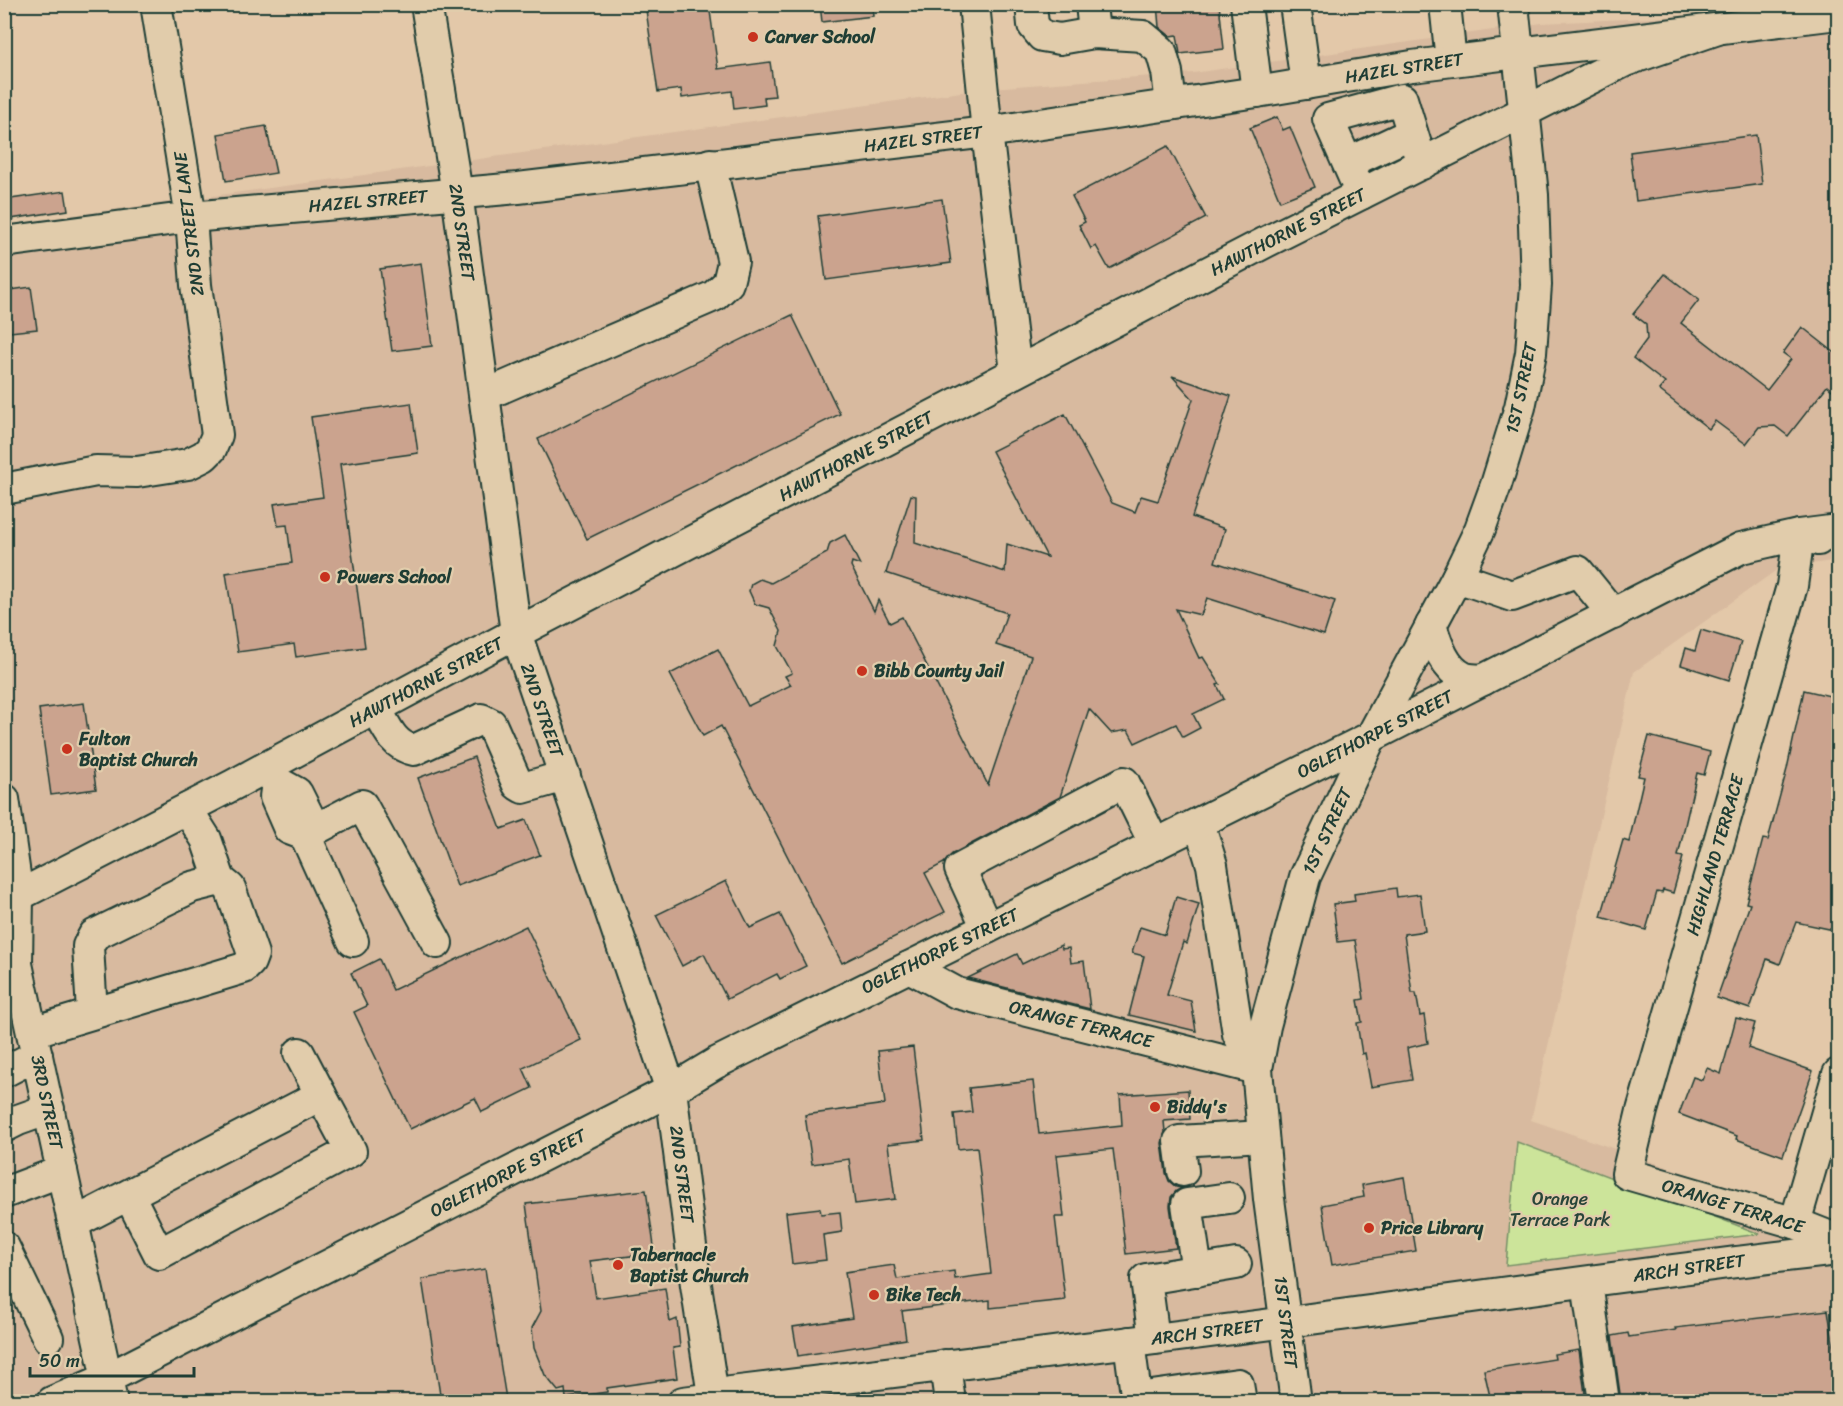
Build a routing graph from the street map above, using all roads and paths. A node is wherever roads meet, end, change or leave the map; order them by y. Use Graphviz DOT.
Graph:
graph roads {
  1 [pos="156,4"];
  2 [pos="426,4"];
  3 [pos="974,4"];
  4 [pos="1031,4"];
  5 [pos="1246,4"];
  6 [pos="1295,4"];
  7 [pos="1445,4"];
  8 [pos="1513,4"];
  9 [pos="1788,12"];
  10 [pos="1839,14"];
  11 [pos="1092,19"];
  12 [pos="1718,29"];
  13 [pos="1519,52"];
  14 [pos="1451,61"];
  15 [pos="1396,69"];
  16 [pos="1306,84"];
  17 [pos="1257,92"];
  18 [pos="1402,99"];
  19 [pos="1171,104"];
  20 [pos="1525,112"];
  21 [pos="987,132"];
  22 [pos="1412,133"];
  23 [pos="1348,163"];
  24 [pos="1422,164"];
  25 [pos="710,165"];
  26 [pos="457,193"];
  27 [pos="1361,194"];
  28 [pos="191,216"];
  29 [pos="4,242"];
  30 [pos="1016,372"];
  31 [pos="485,395"];
  32 [pos="4,489"];
  33 [pos="1839,530"];
  34 [pos="1800,535"];
  35 [pos="1839,545"];
  36 [pos="1457,577"];
  37 [pos="1613,614"];
  38 [pos="1431,625"];
  39 [pos="516,633"];
  40 [pos="1483,680"];
  41 [pos="376,708"];
  42 [pos="1371,737"];
  43 [pos="273,774"];
  44 [pos="565,776"];
  45 [pos="4,799"];
  46 [pos="187,809"];
  47 [pos="1198,823"];
  48 [pos="305,836"];
  49 [pos="1155,845"];
  50 [pos="220,880"];
  51 [pos="11,900"];
  52 [pos="987,928"];
  53 [pos="353,941"];
  54 [pos="437,943"];
  55 [pos="909,967"];
  56 [pos="92,1012"];
  57 [pos="34,1043"];
  58 [pos="299,1053"];
  59 [pos="1257,1069"];
  60 [pos="4,1072"];
  61 [pos="1839,1074"];
  62 [pos="671,1090"];
  63 [pos="321,1095"];
  64 [pos="49,1109"];
  65 [pos="4,1127"];
  66 [pos="1263,1136"];
  67 [pos="62,1171"];
  68 [pos="1627,1174"];
  69 [pos="1185,1190"];
  70 [pos="4,1193"];
  71 [pos="129,1195"];
  72 [pos="1229,1198"];
  73 [pos="74,1223"];
  74 [pos="1795,1223"];
  75 [pos="1839,1240"];
  76 [pos="4,1247"];
  77 [pos="1839,1250"];
  78 [pos="1236,1264"];
  79 [pos="1197,1270"];
  80 [pos="1587,1283"];
  81 [pos="1286,1322"];
  82 [pos="48,1338"];
  83 [pos="1142,1341"];
  84 [pos="945,1365"];
  85 [pos="110,1390"];
  86 [pos="714,1400"];
  87 [pos="1137,1400"];
  88 [pos="52,1401"];
  89 [pos="683,1401"];
  90 [pos="950,1401"];
  91 [pos="1240,1401"];
  92 [pos="1296,1401"];
  93 [pos="1604,1401"];
  1 -- 28 [label="street, 2ND STREET LANE"];
  2 -- 26 [label="street, 2ND STREET"];
  3 -- 21 [label="street"];
  4 -- 11 [label="street"];
  5 -- 17 [label="street"];
  6 -- 16 [label="street"];
  7 -- 14 [label="street"];
  8 -- 13 [label="street, 1ST STREET"];
  9 -- 10 [label="street, HAZEL STREET"];
  9 -- 12 [label="street, HAZEL STREET"];
  11 -- 19 [label="street"];
  12 -- 13 [label="street, HAZEL STREET"];
  12 -- 20 [label="street, HAWTHORNE STREET"];
  13 -- 14 [label="street, HAZEL STREET"];
  13 -- 20 [label="street, 1ST STREET"];
  14 -- 15 [label="street, HAZEL STREET"];
  15 -- 16 [label="street, HAZEL STREET"];
  15 -- 18 [label="street"];
  16 -- 17 [label="street, HAZEL STREET"];
  17 -- 19 [label="street, HAZEL STREET"];
  18 -- 22 [label="street"];
  18 -- 23 [label="street"];
  19 -- 21 [label="street, HAZEL STREET"];
  20 -- 24 [label="street, HAWTHORNE STREET"];
  20 -- 36 [label="street, 1ST STREET"];
  21 -- 25 [label="street, HAZEL STREET"];
  21 -- 30 [label="street"];
  22 -- 23 [label="street"];
  22 -- 24 [label="street"];
  23 -- 27 [label="street"];
  24 -- 27 [label="street, HAWTHORNE STREET"];
  25 -- 26 [label="street, HAZEL STREET"];
  25 -- 31 [label="street"];
  26 -- 28 [label="street, HAZEL STREET"];
  26 -- 31 [label="street, 2ND STREET"];
  27 -- 30 [label="street, HAWTHORNE STREET"];
  28 -- 29 [label="street, HAZEL STREET"];
  28 -- 32 [label="street, 2ND STREET LANE"];
  30 -- 39 [label="street, HAWTHORNE STREET"];
  31 -- 39 [label="street, 2ND STREET"];
  33 -- 34 [label="street, OGLETHORPE STREET"];
  34 -- 35 [label="street"];
  34 -- 37 [label="street, OGLETHORPE STREET"];
  34 -- 68 [label="street, HIGHLAND TERRACE"];
  36 -- 37 [label="street"];
  36 -- 38 [label="street, 1ST STREET"];
  37 -- 40 [label="street, OGLETHORPE STREET"];
  38 -- 40 [label="street"];
  38 -- 42 [label="street, 1ST STREET"];
  39 -- 41 [label="street, HAWTHORNE STREET"];
  39 -- 44 [label="street, 2ND STREET"];
  40 -- 42 [label="street, OGLETHORPE STREET"];
  41 -- 43 [label="street, HAWTHORNE STREET"];
  41 -- 44 [label="street"];
  42 -- 47 [label="street, OGLETHORPE STREET"];
  42 -- 59 [label="street, 1ST STREET"];
  43 -- 46 [label="street, HAWTHORNE STREET"];
  43 -- 48 [label="street"];
  44 -- 62 [label="street, 2ND STREET"];
  45 -- 51 [label="street, 3RD STREET"];
  46 -- 50 [label="street"];
  46 -- 51 [label="street, HAWTHORNE STREET"];
  47 -- 49 [label="street, OGLETHORPE STREET"];
  47 -- 59 [label="street"];
  48 -- 53 [label="street"];
  48 -- 54 [label="street"];
  49 -- 52 [label="street, OGLETHORPE STREET"];
  49 -- 52 [label="street"];
  50 -- 56 [label="street"];
  50 -- 56 [label="street"];
  51 -- 57 [label="street, 3RD STREET"];
  52 -- 55 [label="street, OGLETHORPE STREET"];
  55 -- 59 [label="street, ORANGE TERRACE"];
  55 -- 62 [label="street, OGLETHORPE STREET"];
  56 -- 57 [label="street"];
  57 -- 60 [label="street"];
  57 -- 64 [label="street, 3RD STREET"];
  58 -- 63 [label="street"];
  59 -- 66 [label="street, 1ST STREET"];
  61 -- 74 [label="street"];
  62 -- 85 [label="street, OGLETHORPE STREET"];
  62 -- 86 [label="street, 2ND STREET"];
  63 -- 71 [label="street"];
  63 -- 71 [label="street"];
  64 -- 65 [label="street"];
  64 -- 67 [label="street, 3RD STREET"];
  66 -- 69 [label="street"];
  66 -- 81 [label="street, 1ST STREET"];
  67 -- 70 [label="street"];
  67 -- 73 [label="street, 3RD STREET"];
  68 -- 74 [label="street, ORANGE TERRACE"];
  69 -- 72 [label="street"];
  69 -- 79 [label="street"];
  71 -- 73 [label="street"];
  73 -- 85 [label="street, 3RD STREET"];
  74 -- 75 [label="street, ORANGE TERRACE"];
  76 -- 82 [label="street"];
  77 -- 80 [label="street, ARCH STREET"];
  78 -- 79 [label="street"];
  79 -- 83 [label="street"];
  80 -- 81 [label="street, ARCH STREET"];
  80 -- 93 [label="street"];
  81 -- 83 [label="street, ARCH STREET"];
  81 -- 92 [label="street, 1ST STREET"];
  83 -- 84 [label="street, ARCH STREET"];
  83 -- 87 [label="street"];
  84 -- 86 [label="street, ARCH STREET"];
  84 -- 90 [label="street"];
  85 -- 88 [label="street, OGLETHORPE STREET"];
  86 -- 89 [label="street, ARCH STREET"];
  87 -- 91 [label="street"];
}
